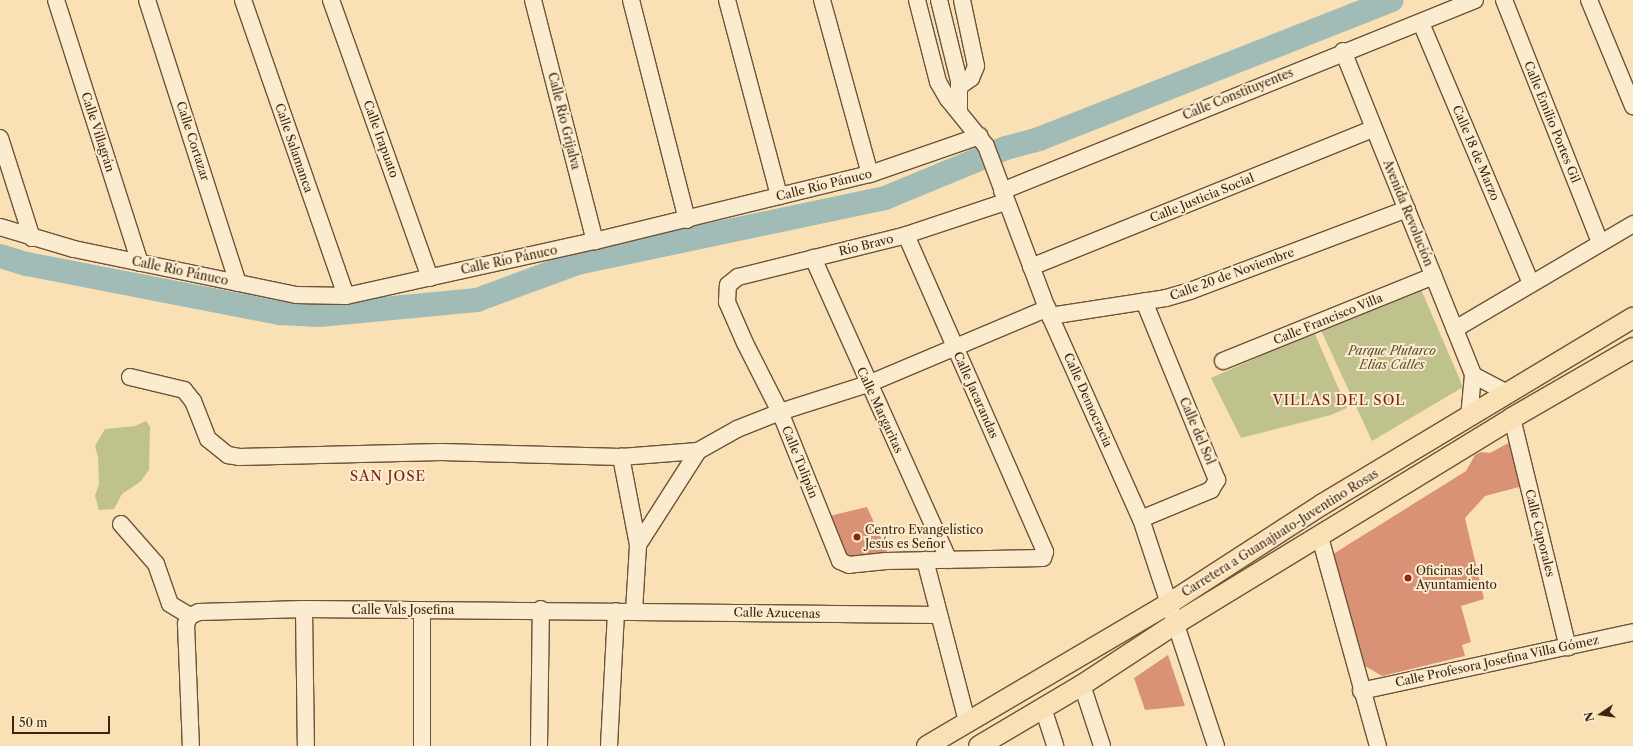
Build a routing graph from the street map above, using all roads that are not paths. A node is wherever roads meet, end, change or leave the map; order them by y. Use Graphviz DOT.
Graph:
graph roads {
  1 [pos="56,0"];
  2 [pos="147,0"];
  3 [pos="243,0"];
  4 [pos="331,0"];
  5 [pos="533,0"];
  6 [pos="631,0"];
  7 [pos="728,0"];
  8 [pos="822,0"];
  9 [pos="917,0"];
  10 [pos="939,0"];
  11 [pos="962,0"];
  12 [pos="1475,0"];
  13 [pos="1504,0"];
  14 [pos="1589,0"];
  15 [pos="1421,23"];
  16 [pos="1343,51"];
  17 [pos="960,86"];
  18 [pos="1633,106"];
  19 [pos="959,111"];
  20 [pos="1373,129"];
  21 [pos="0,138"];
  22 [pos="983,141"];
  23 [pos="870,174"];
  24 [pos="1001,190"];
  25 [pos="778,196"];
  26 [pos="1407,209"];
  27 [pos="687,220"];
  28 [pos="1633,224"];
  29 [pos="0,227"];
  30 [pos="906,235"];
  31 [pos="32,238"];
  32 [pos="595,241"];
  33 [pos="1600,243"];
  34 [pos="813,258"];
  35 [pos="140,263"];
  36 [pos="1031,267"];
  37 [pos="1433,276"];
  38 [pos="430,278"];
  39 [pos="238,283"];
  40 [pos="1532,283"];
  41 [pos="728,285"];
  42 [pos="346,296"];
  43 [pos="1144,301"];
  44 [pos="1049,312"];
  45 [pos="1633,318"];
  46 [pos="1455,330"];
  47 [pos="955,348"];
  48 [pos="1633,348"];
  49 [pos="1223,361"];
  50 [pos="1473,375"];
  51 [pos="130,377"];
  52 [pos="868,384"];
  53 [pos="1509,394"];
  54 [pos="780,412"];
  55 [pos="1469,417"];
  56 [pos="1512,418"];
  57 [pos="698,451"];
  58 [pos="621,457"];
  59 [pos="1369,476"];
  60 [pos="1383,498"];
  61 [pos="1141,520"];
  62 [pos="121,524"];
  63 [pos="1320,537"];
  64 [pos="638,545"];
  65 [pos="925,560"];
  66 [pos="949,560"];
  67 [pos="1170,602"];
  68 [pos="304,608"];
  69 [pos="541,609"];
  70 [pos="422,610"];
  71 [pos="616,611"];
  72 [pos="634,612"];
  73 [pos="938,615"];
  74 [pos="190,616"];
  75 [pos="1175,624"];
  76 [pos="1633,632"];
  77 [pos="1568,647"];
  78 [pos="1082,686"];
  79 [pos="1361,691"];
  80 [pos="1043,708"];
  81 [pos="967,721"];
  82 [pos="191,746"];
  83 [pos="306,746"];
  84 [pos="422,746"];
  85 [pos="539,746"];
  86 [pos="609,746"];
  87 [pos="927,746"];
  88 [pos="979,746"];
  89 [pos="1055,746"];
  90 [pos="1102,746"];
  91 [pos="1216,746"];
  92 [pos="1378,746"];
  1 -- 35 [label="street, Calle Villagrán"];
  2 -- 39 [label="street, Calle Cortazar"];
  3 -- 42 [label="street, Calle Salamanca"];
  4 -- 38 [label="street, Calle Irapuato"];
  5 -- 32 [label="street, Calle Río Grijalva"];
  6 -- 27 [label="street"];
  7 -- 25 [label="street"];
  8 -- 23 [label="street"];
  9 -- 19 [label="street"];
  10 -- 17 [label="street"];
  11 -- 17 [label="street"];
  12 -- 15 [label="street, Calle Constituyentes"];
  13 -- 33 [label="street, Calle Emilio Portes Gil"];
  14 -- 18 [label="street"];
  15 -- 16 [label="street, Calle Constituyentes"];
  15 -- 40 [label="street, Calle 18 de Marzo"];
  16 -- 20 [label="street, Avenida Revolución"];
  16 -- 24 [label="street, Calle Constituyentes"];
  17 -- 19 [label="street"];
  19 -- 22 [label="street"];
  20 -- 26 [label="street, Avenida Revolución"];
  20 -- 36 [label="street, Calle Justicia Social"];
  21 -- 31 [label="street"];
  22 -- 23 [label="street, Calle Río Pánuco"];
  22 -- 24 [label="street, Calle Democracia"];
  23 -- 25 [label="street, Calle Río Pánuco"];
  24 -- 30 [label="street, Río Bravo"];
  24 -- 36 [label="street, Calle Democracia"];
  25 -- 27 [label="street, Calle Río Pánuco"];
  26 -- 37 [label="street, Avenida Revolución"];
  26 -- 43 [label="street, Calle 20 de Noviembre"];
  27 -- 32 [label="street, Calle Río Pánuco"];
  28 -- 33 [label="street"];
  29 -- 31 [label="street, Calle Río Pánuco"];
  30 -- 34 [label="street, Río Bravo"];
  30 -- 47 [label="street, Calle Jacarandas"];
  31 -- 35 [label="street, Calle Río Pánuco"];
  32 -- 38 [label="street, Calle Río Pánuco"];
  33 -- 40 [label="street"];
  34 -- 41 [label="street, Río Bravo"];
  34 -- 52 [label="street, Calle Margaritas"];
  35 -- 39 [label="street, Calle Río Pánuco"];
  36 -- 44 [label="street, Calle Democracia"];
  37 -- 46 [label="street, Avenida Revolución"];
  37 -- 49 [label="street, Calle Francisco Villa"];
  38 -- 42 [label="street, Calle Río Pánuco"];
  39 -- 42 [label="street, Calle Río Pánuco"];
  40 -- 46 [label="street"];
  41 -- 54 [label="street, Calle Tulipán"];
  43 -- 44 [label="street, Calle 20 de Noviembre"];
  43 -- 61 [label="street, Calle del Sol"];
  44 -- 47 [label="street, Calle 20 de Noviembre"];
  44 -- 61 [label="street, Calle Democracia"];
  45 -- 53 [label="main road, Carretera a Guanajuato-Juventino Rosas"];
  46 -- 50 [label="street, Avenida Revolución"];
  47 -- 52 [label="street, Calle 20 de Noviembre"];
  47 -- 66 [label="street, Calle Jacarandas"];
  48 -- 56 [label="main road, Carretera a Guanajuato-Juventino Rosas"];
  50 -- 53 [label="street"];
  50 -- 55 [label="street, Avenida Revolución"];
  51 -- 58 [label="street"];
  52 -- 54 [label="street, Calle 20 de Noviembre"];
  52 -- 66 [label="street, Calle Margaritas"];
  53 -- 55 [label="main road, Carretera a Guanajuato-Juventino Rosas"];
  54 -- 57 [label="street, Calle 20 de Noviembre"];
  54 -- 65 [label="street, Calle Tulipán"];
  55 -- 59 [label="main road, Carretera a Guanajuato-Juventino Rosas"];
  56 -- 60 [label="main road, Carretera a Guanajuato-Juventino Rosas"];
  56 -- 77 [label="street, Calle Caporales"];
  57 -- 58 [label="street"];
  57 -- 64 [label="street"];
  58 -- 64 [label="street"];
  59 -- 60 [label="main road"];
  59 -- 67 [label="main road, Carretera a Guanajuato-Juventino Rosas"];
  60 -- 63 [label="main road, Carretera a Guanajuato-Juventino Rosas"];
  61 -- 67 [label="street, Calle Democracia"];
  62 -- 74 [label="street"];
  63 -- 75 [label="main road, Carretera a Guanajuato-Juventino Rosas"];
  63 -- 79 [label="street"];
  64 -- 72 [label="street"];
  65 -- 66 [label="street"];
  65 -- 73 [label="street"];
  67 -- 75 [label="street, Calle Democracia"];
  67 -- 81 [label="main road, Carretera a Guanajuato-Juventino Rosas"];
  68 -- 70 [label="street, Calle Vals Josefina"];
  68 -- 74 [label="street, Calle Vals Josefina"];
  68 -- 83 [label="street"];
  69 -- 70 [label="street, Calle Vals Josefina"];
  69 -- 71 [label="street, Calle Vals Josefina"];
  69 -- 85 [label="street"];
  70 -- 84 [label="street"];
  71 -- 72 [label="street, Calle Azucenas"];
  71 -- 86 [label="street"];
  72 -- 73 [label="street, Calle Azucenas"];
  73 -- 81 [label="street"];
  74 -- 82 [label="street"];
  75 -- 78 [label="main road, Carretera a Guanajuato-Juventino Rosas"];
  75 -- 91 [label="street, Calle Democracia"];
  76 -- 77 [label="street, Calle Profesora Josefina Villa Gómez"];
  77 -- 79 [label="street, Calle Profesora Josefina Villa Gómez"];
  78 -- 80 [label="main road, Carretera a Guanajuato-Juventino Rosas"];
  78 -- 90 [label="street"];
  79 -- 92 [label="street"];
  80 -- 88 [label="main road, Carretera a Guanajuato-Juventino Rosas"];
  80 -- 89 [label="street"];
  81 -- 87 [label="main road, Carretera a Guanajuato-Juventino Rosas"];
}
